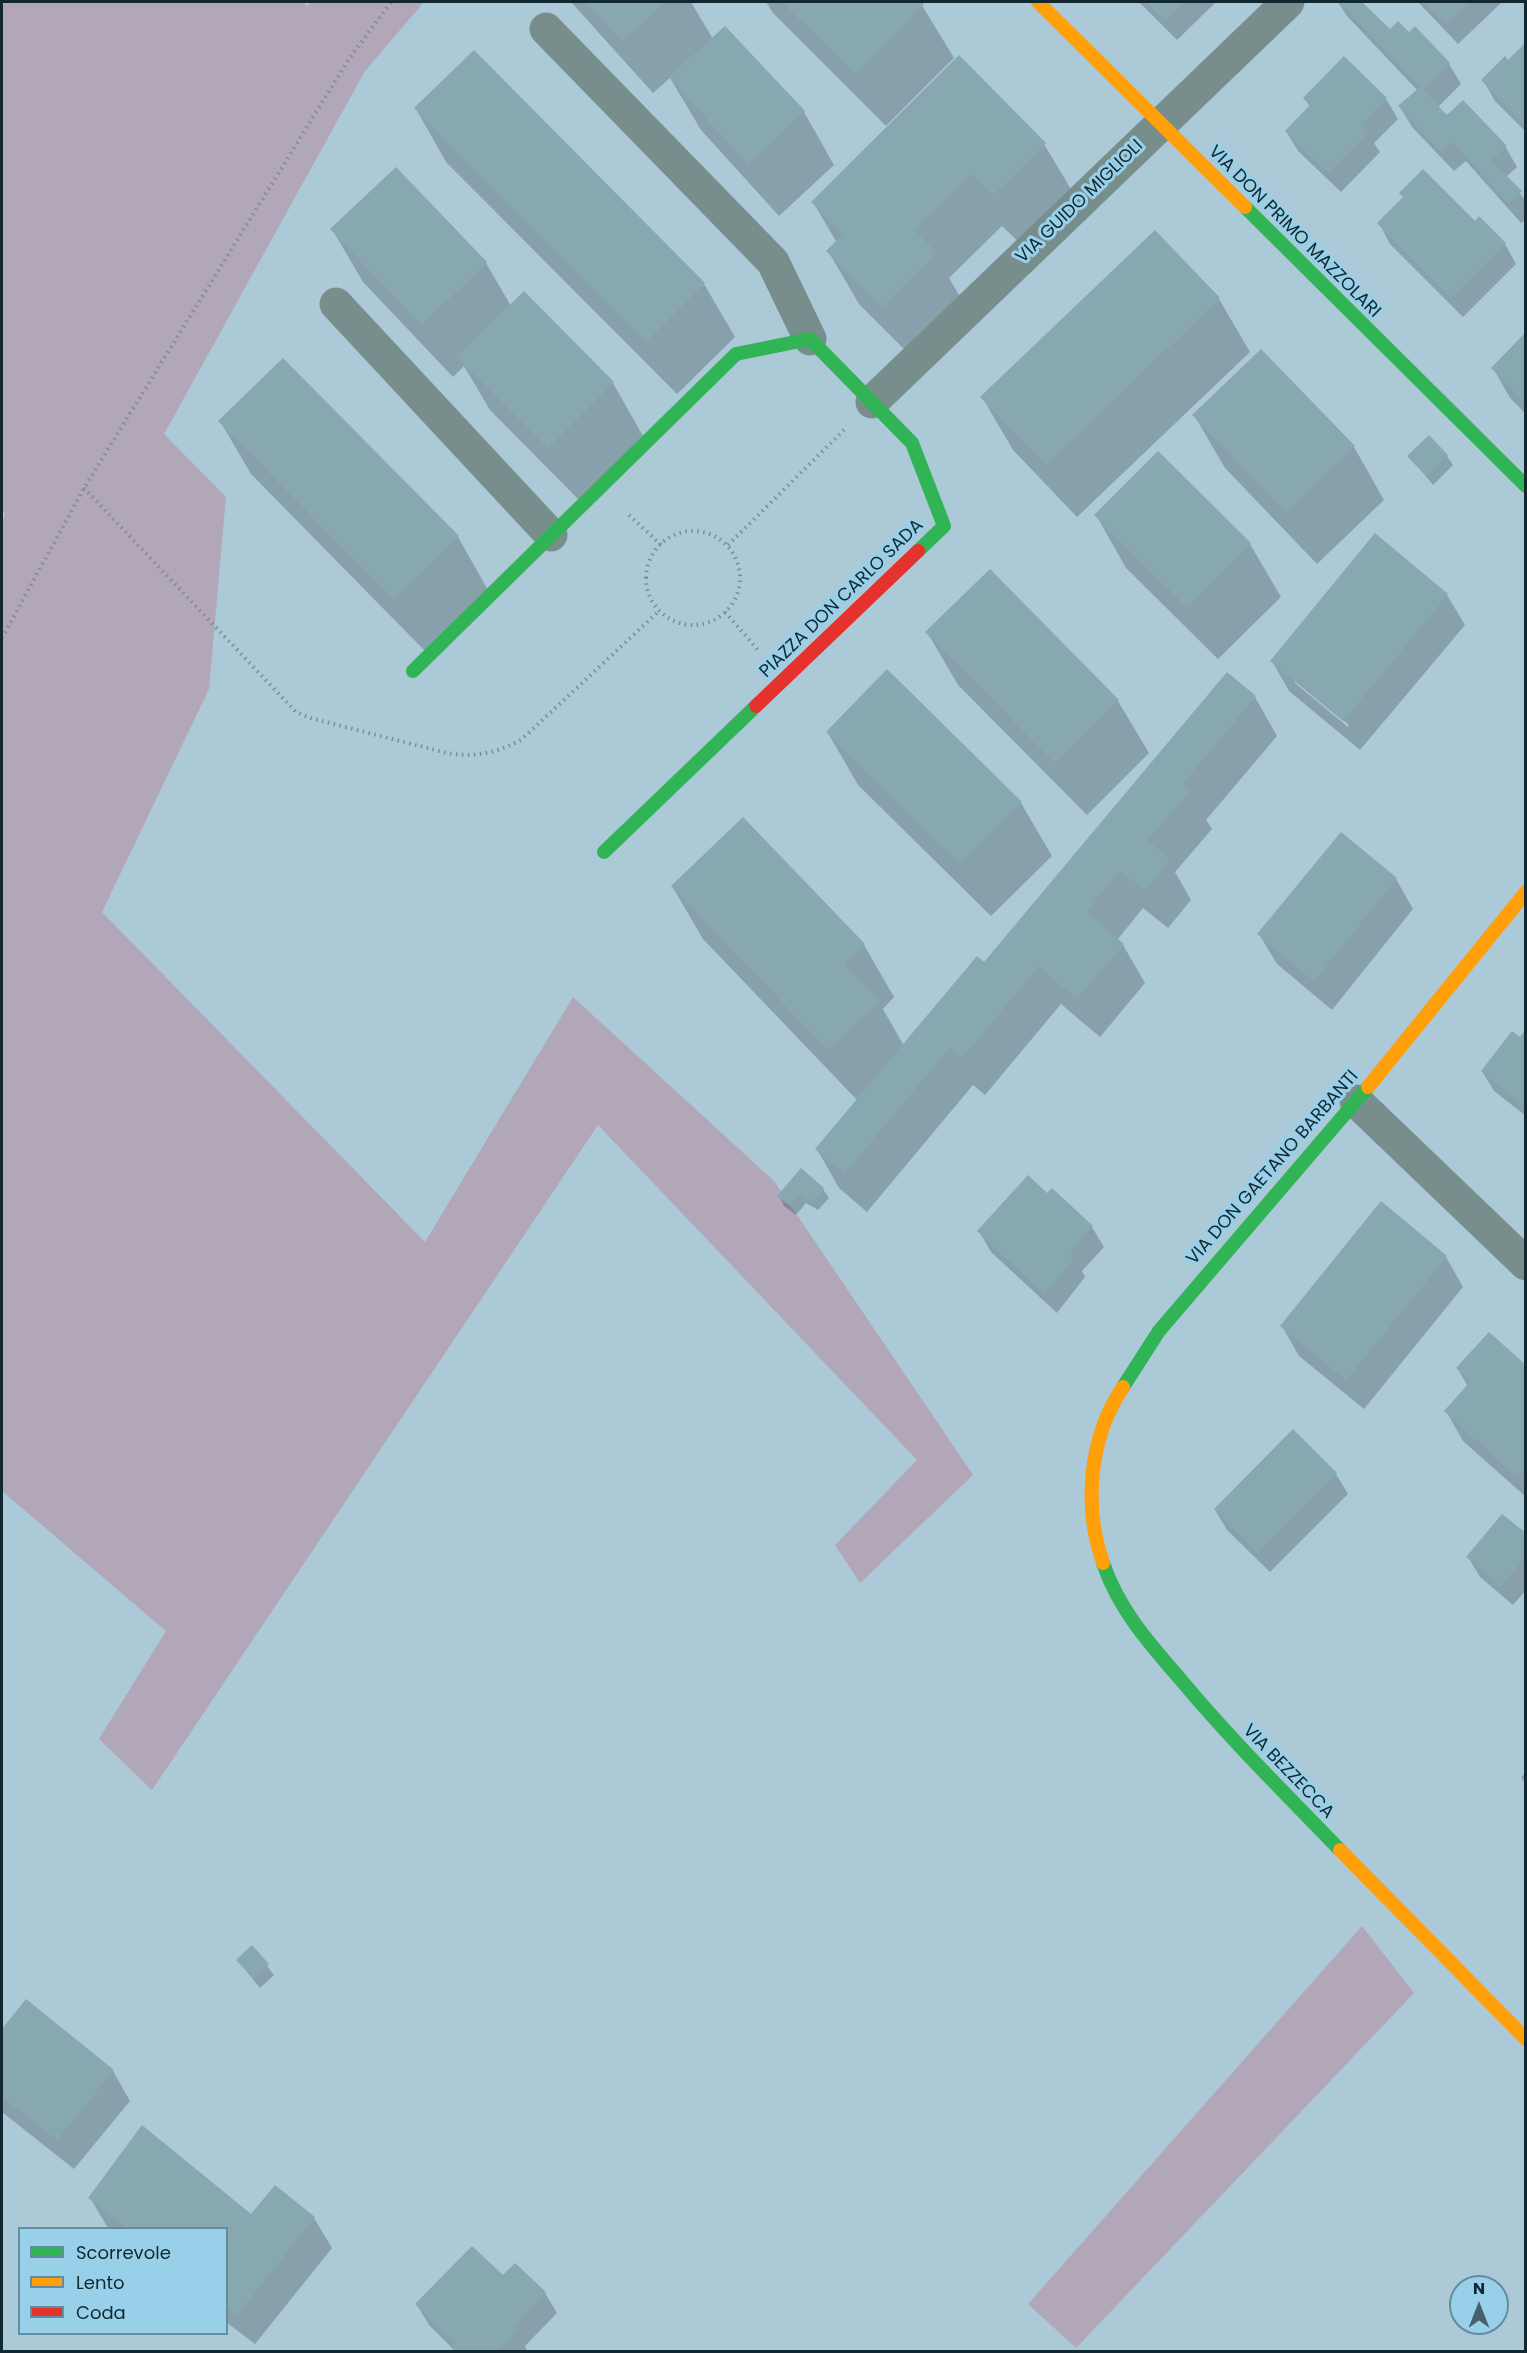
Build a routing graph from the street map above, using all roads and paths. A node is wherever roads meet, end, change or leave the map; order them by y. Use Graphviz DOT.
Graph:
graph roads {
  1 [pos="391,2"];
  2 [pos="1038,2"];
  3 [pos="1288,2"];
  4 [pos="546,29"];
  5 [pos="1160,124"];
  6 [pos="336,304"];
  7 [pos="810,339"];
  8 [pos="872,402"];
  9 [pos="1526,486"];
  10 [pos="84,488"];
  11 [pos="119,525"];
  12 [pos="551,536"];
  13 [pos="728,545"];
  14 [pos="725,612"];
  15 [pos="2,638"];
  16 [pos="413,670"];
  17 [pos="784,679"];
  18 [pos="604,852"];
  19 [pos="1526,892"];
  20 [pos="1356,1101"];
  21 [pos="1526,1264"];
  22 [pos="1092,1490"];
  23 [pos="1526,2039"];
  1 -- 10 [label="path"];
  2 -- 5 [label="street, VIA DON PRIMO MAZZOLARI"];
  3 -- 5 [label="street, VIA GUIDO MIGLIOLI"];
  4 -- 7 [label="street"];
  5 -- 8 [label="street, VIA GUIDO MIGLIOLI"];
  5 -- 9 [label="street, VIA DON PRIMO MAZZOLARI"];
  6 -- 12 [label="street"];
  7 -- 8 [label="street, PIAZZA DON CARLO SADA"];
  7 -- 12 [label="street"];
  8 -- 13 [label="path"];
  8 -- 17 [label="street, PIAZZA DON CARLO SADA"];
  10 -- 11 [label="path"];
  10 -- 15 [label="path"];
  12 -- 16 [label="street"];
  13 -- 14 [label="path"];
  13 -- 14 [label="path"];
  14 -- 17 [label="path"];
  17 -- 18 [label="street, PIAZZA DON CARLO SADA"];
  19 -- 20 [label="street, VIA DON GAETANO BARBANTI"];
  20 -- 21 [label="street"];
  20 -- 22 [label="street, VIA DON GAETANO BARBANTI"];
  22 -- 23 [label="street, VIA BEZZECCA"];
}
